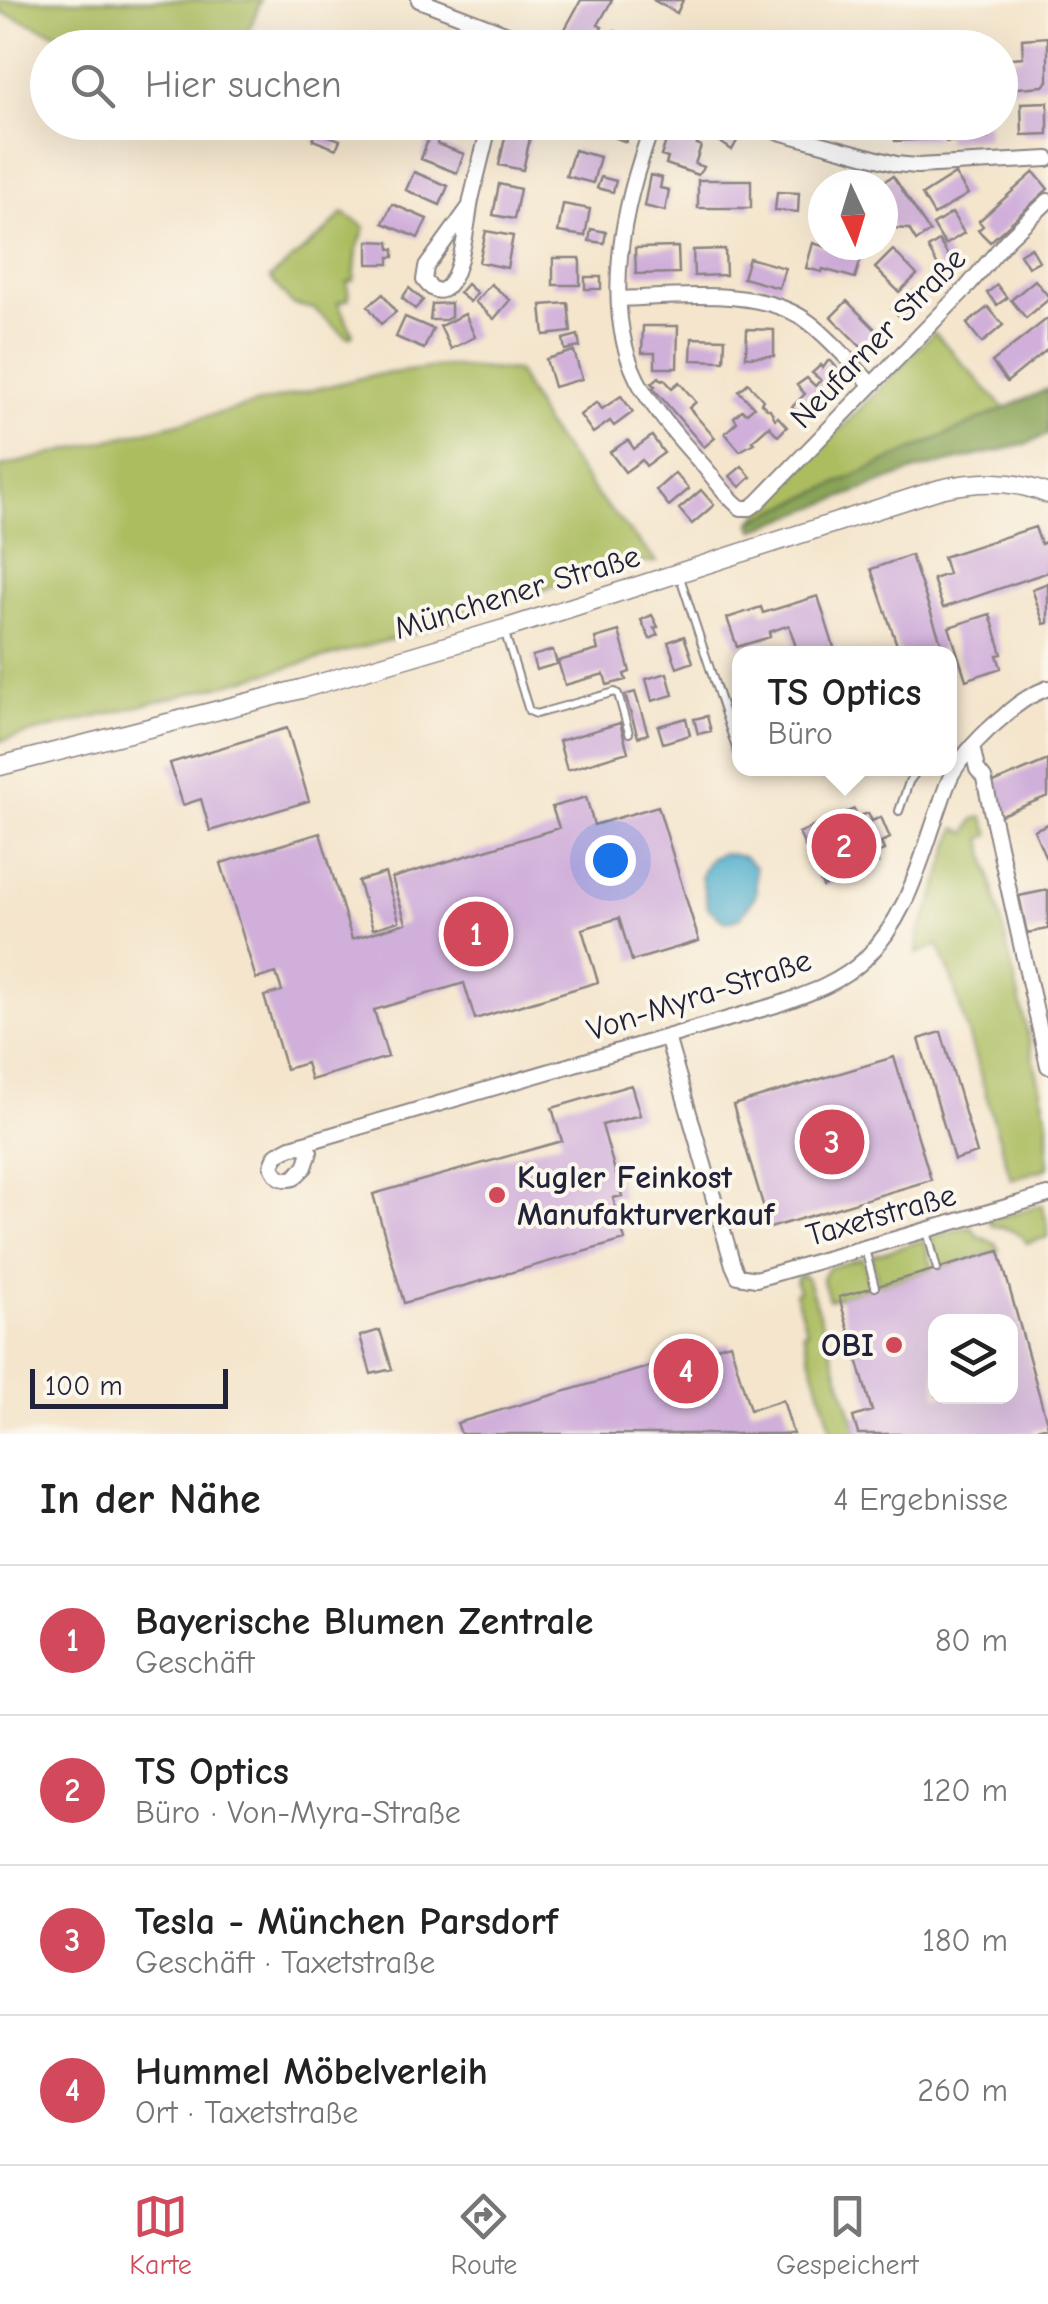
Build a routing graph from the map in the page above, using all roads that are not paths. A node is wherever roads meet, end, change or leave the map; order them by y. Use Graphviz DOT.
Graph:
graph roads {
  1 [pos="419,0"];
  2 [pos="498,30"];
  3 [pos="486,140"];
  4 [pos="647,140"];
  5 [pos="808,140"];
  6 [pos="1048,160"];
  7 [pos="1048,202"];
  8 [pos="470,206"];
  9 [pos="619,299"];
  10 [pos="872,384"];
  11 [pos="1048,494"];
  12 [pos="679,573"];
  13 [pos="504,629"];
  14 [pos="1048,688"];
  15 [pos="629,733"];
  16 [pos="732,736"];
  17 [pos="972,746"];
  18 [pos="0,766"];
  19 [pos="957,768"];
  20 [pos="907,776"];
  21 [pos="913,776"];
  22 [pos="952,776"];
  23 [pos="909,782"];
  24 [pos="899,811"];
  25 [pos="668,1037"];
  26 [pos="1048,1066"];
  27 [pos="336,1132"];
  28 [pos="291,1147"];
  29 [pos="305,1167"];
  30 [pos="1048,1195"];
  31 [pos="926,1230"];
  32 [pos="865,1248"];
  33 [pos="937,1269"];
  34 [pos="875,1287"];
  1 -- 2 [label="street"];
  3 -- 8 [label="street"];
  4 -- 9 [label="street"];
  5 -- 6 [label="street"];
  7 -- 10 [label="street, Neufarner Straße"];
  8 -- 8 [label="street"];
  9 -- 10 [label="street"];
  9 -- 10 [label="street, Neufarner Straße"];
  11 -- 12 [label="street, Münchener Straße"];
  12 -- 13 [label="street, Münchener Straße"];
  12 -- 16 [label="lane"];
  13 -- 15 [label="lane"];
  13 -- 18 [label="street, Münchener Straße"];
  14 -- 17 [label="street, Von-Myra-Straße"];
  17 -- 19 [label="street, Von-Myra-Straße"];
  17 -- 26 [label="street"];
  20 -- 23 [label="lane"];
  21 -- 23 [label="lane"];
  22 -- 25 [label="street, Von-Myra-Straße"];
  23 -- 24 [label="lane"];
  25 -- 27 [label="street, Von-Myra-Straße"];
  25 -- 32 [label="street, Taxetstraße"];
  27 -- 28 [label="street, Von-Myra-Straße"];
  27 -- 29 [label="street"];
  28 -- 29 [label="street"];
  28 -- 29 [label="street"];
  30 -- 31 [label="street, Taxetstraße"];
  31 -- 32 [label="street, Taxetstraße"];
  31 -- 33 [label="lane"];
  32 -- 34 [label="lane"];
}
